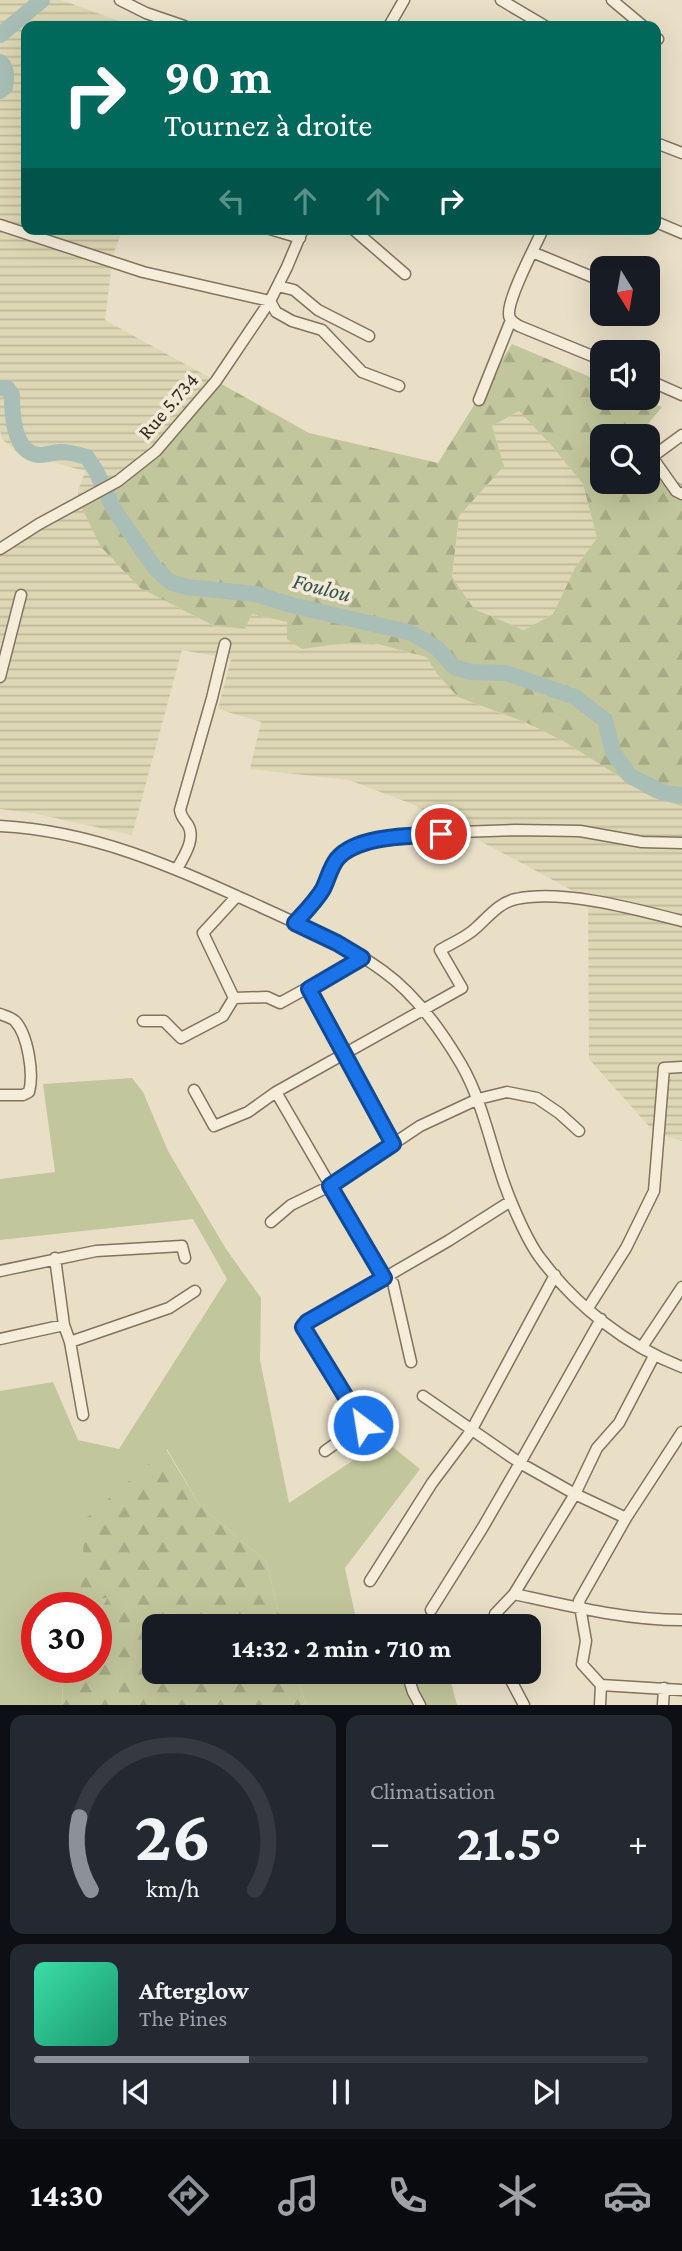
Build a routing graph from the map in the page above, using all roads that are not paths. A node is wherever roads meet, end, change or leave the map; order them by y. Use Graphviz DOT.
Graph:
graph roads {
  1 [pos="120,0"];
  2 [pos="404,0"];
  3 [pos="501,0"];
  4 [pos="612,0"];
  5 [pos="169,21"];
  6 [pos="392,21"];
  7 [pos="537,21"];
  8 [pos="637,21"];
  9 [pos="661,145"];
  10 [pos="682,153"];
  11 [pos="661,224"];
  12 [pos="0,225"];
  13 [pos="21,232"];
  14 [pos="682,233"];
  15 [pos="30,235"];
  16 [pos="300,235"];
  17 [pos="360,235"];
  18 [pos="539,235"];
  19 [pos="532,252"];
  20 [pos="405,274"];
  21 [pos="590,277"];
  22 [pos="278,286"];
  23 [pos="270,301"];
  24 [pos="510,320"];
  25 [pos="369,336"];
  26 [pos="590,355"];
  27 [pos="660,385"];
  28 [pos="399,386"];
  29 [pos="682,395"];
  30 [pos="479,400"];
  31 [pos="682,435"];
  32 [pos="682,494"];
  33 [pos="0,549"];
  34 [pos="21,594"];
  35 [pos="225,644"];
  36 [pos="0,677"];
  37 [pos="0,826"];
  38 [pos="682,843"];
  39 [pos="177,869"];
  40 [pos="237,896"];
  41 [pos="682,921"];
  42 [pos="295,923"];
  43 [pos="362,958"];
  44 [pos="309,989"];
  45 [pos="234,998"];
  46 [pos="423,1010"];
  47 [pos="0,1014"];
  48 [pos="143,1021"];
  49 [pos="345,1053"];
  50 [pos="682,1067"];
  51 [pos="194,1090"];
  52 [pos="276,1092"];
  53 [pos="0,1095"];
  54 [pos="478,1099"];
  55 [pos="579,1131"];
  56 [pos="393,1144"];
  57 [pos="330,1186"];
  58 [pos="511,1200"];
  59 [pos="271,1222"];
  60 [pos="55,1258"];
  61 [pos="185,1258"];
  62 [pos="0,1270"];
  63 [pos="555,1275"];
  64 [pos="384,1278"];
  65 [pos="682,1287"];
  66 [pos="195,1291"];
  67 [pos="588,1308"];
  68 [pos="601,1320"];
  69 [pos="64,1325"];
  70 [pos="0,1339"];
  71 [pos="70,1342"];
  72 [pos="642,1348"];
  73 [pos="654,1356"];
  74 [pos="411,1362"];
  75 [pos="682,1367"];
  76 [pos="422,1396"];
  77 [pos="83,1416"];
  78 [pos="471,1431"];
  79 [pos="682,1432"];
  80 [pos="325,1451"];
  81 [pos="520,1462"];
  82 [pos="575,1494"];
  83 [pos="626,1518"];
  84 [pos="370,1581"];
  85 [pos="514,1594"];
  86 [pos="580,1608"];
  87 [pos="431,1610"];
  88 [pos="495,1614"];
  89 [pos="682,1620"];
  90 [pos="411,1684"];
  91 [pos="513,1684"];
  92 [pos="601,1685"];
  93 [pos="664,1688"];
  94 [pos="682,1690"];
  95 [pos="420,1705"];
  96 [pos="524,1705"];
  97 [pos="600,1705"];
  98 [pos="663,1705"];
  1 -- 5 [label="street"];
  2 -- 6 [label="street"];
  3 -- 7 [label="street"];
  4 -- 8 [label="street"];
  9 -- 10 [label="street"];
  11 -- 14 [label="street"];
  12 -- 13 [label="street"];
  15 -- 23 [label="street"];
  16 -- 22 [label="street, Rue 5.734"];
  17 -- 20 [label="street"];
  18 -- 19 [label="street"];
  19 -- 21 [label="street"];
  19 -- 24 [label="street"];
  22 -- 23 [label="street, Rue 5.734"];
  22 -- 25 [label="street"];
  23 -- 28 [label="street"];
  23 -- 33 [label="street, Rue 5.734"];
  24 -- 26 [label="street"];
  24 -- 30 [label="street"];
  27 -- 29 [label="street"];
  31 -- 32 [label="street"];
  34 -- 36 [label="street"];
  35 -- 39 [label="street"];
  37 -- 39 [label="street"];
  38 -- 42 [label="street"];
  39 -- 40 [label="street"];
  40 -- 42 [label="street"];
  40 -- 45 [label="street"];
  41 -- 46 [label="street"];
  42 -- 43 [label="street"];
  43 -- 44 [label="street"];
  43 -- 46 [label="street"];
  44 -- 45 [label="street"];
  44 -- 49 [label="street"];
  45 -- 48 [label="street"];
  46 -- 49 [label="street"];
  46 -- 54 [label="street"];
  47 -- 53 [label="street"];
  49 -- 52 [label="street"];
  49 -- 56 [label="street"];
  50 -- 67 [label="street"];
  51 -- 52 [label="street"];
  52 -- 57 [label="street"];
  54 -- 55 [label="street"];
  54 -- 56 [label="street"];
  54 -- 58 [label="street"];
  56 -- 57 [label="street"];
  57 -- 59 [label="street"];
  57 -- 64 [label="street"];
  58 -- 63 [label="street"];
  58 -- 64 [label="street"];
  60 -- 61 [label="street"];
  60 -- 62 [label="street"];
  60 -- 69 [label="street"];
  63 -- 67 [label="street"];
  63 -- 78 [label="street"];
  64 -- 74 [label="street"];
  64 -- 80 [label="street"];
  65 -- 72 [label="street"];
  66 -- 71 [label="street"];
  67 -- 68 [label="street"];
  68 -- 72 [label="street"];
  68 -- 81 [label="street"];
  69 -- 70 [label="street"];
  69 -- 71 [label="street"];
  71 -- 77 [label="street"];
  72 -- 73 [label="street"];
  73 -- 75 [label="street"];
  73 -- 82 [label="street"];
  76 -- 78 [label="street"];
  78 -- 81 [label="street"];
  78 -- 84 [label="street"];
  79 -- 83 [label="street"];
  81 -- 82 [label="street"];
  81 -- 87 [label="street"];
  82 -- 83 [label="street"];
  82 -- 85 [label="street"];
  83 -- 86 [label="street"];
  85 -- 86 [label="street"];
  85 -- 88 [label="street"];
  86 -- 89 [label="street"];
  86 -- 92 [label="street"];
  90 -- 95 [label="street"];
  91 -- 96 [label="street"];
  92 -- 93 [label="street"];
  92 -- 97 [label="street"];
  93 -- 94 [label="street"];
  93 -- 98 [label="street"];
}
